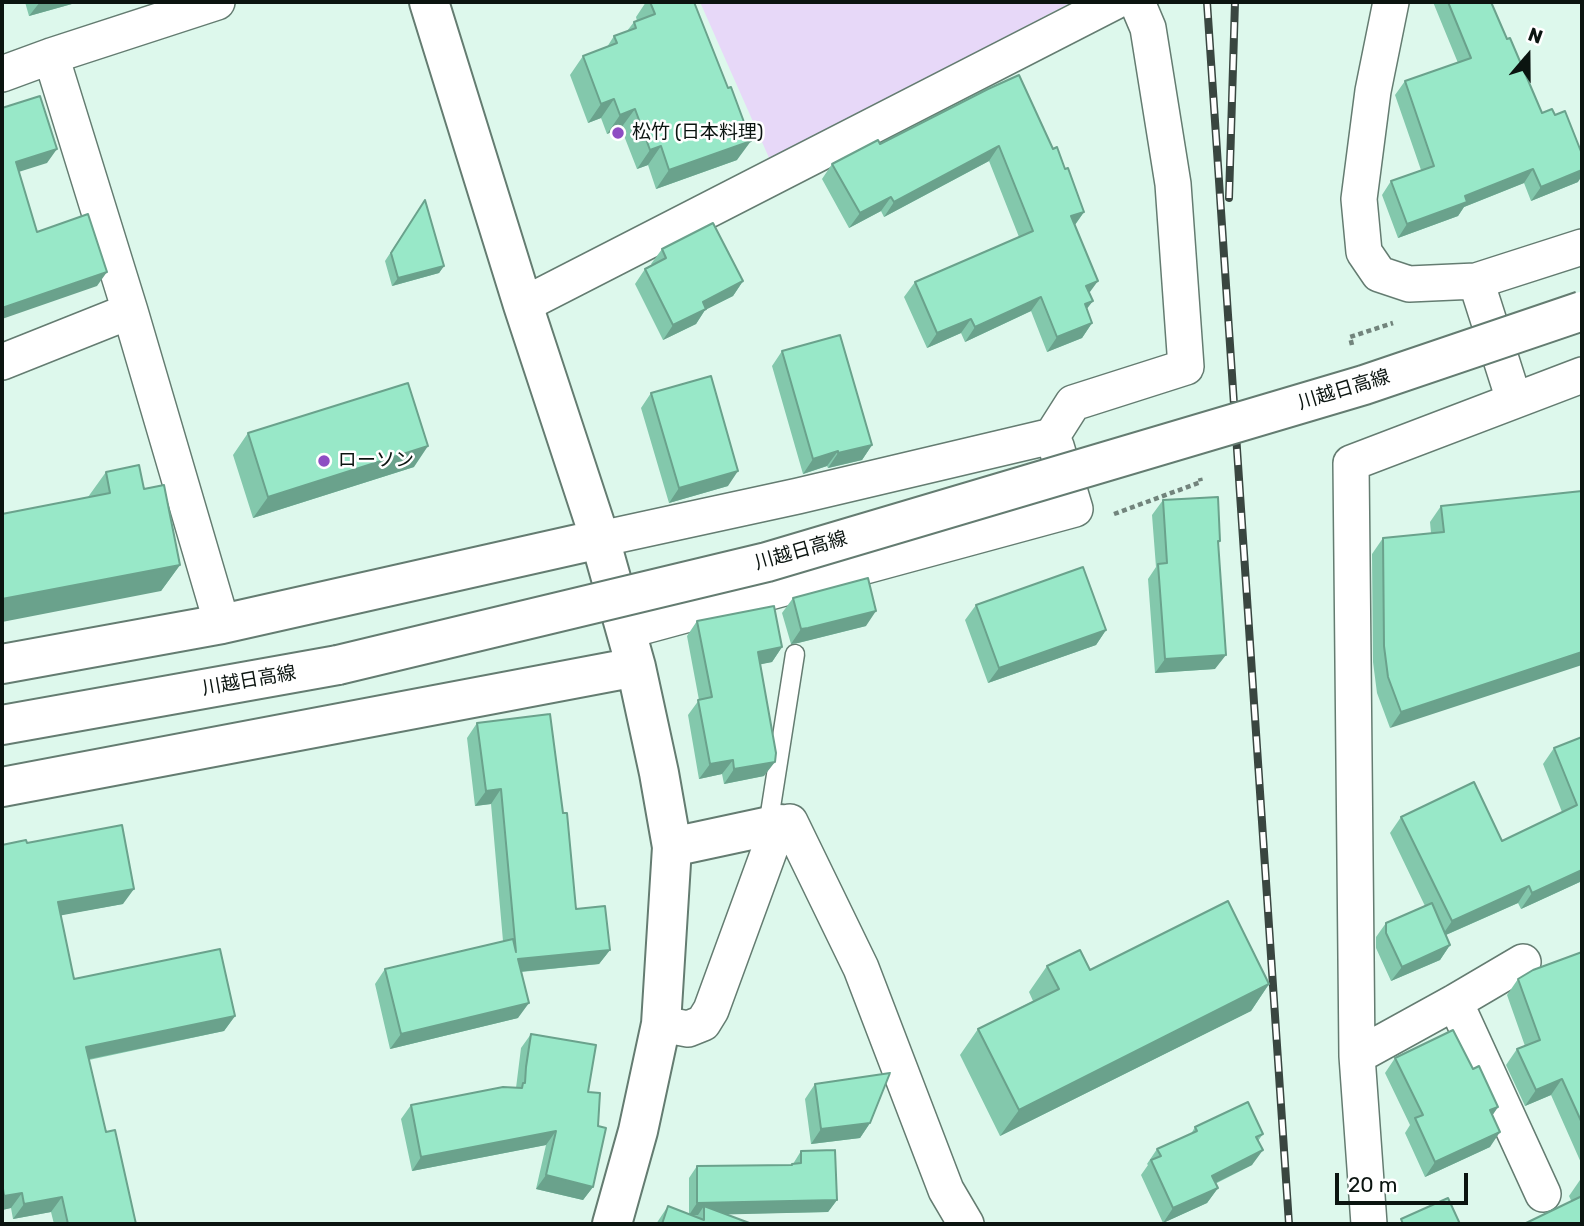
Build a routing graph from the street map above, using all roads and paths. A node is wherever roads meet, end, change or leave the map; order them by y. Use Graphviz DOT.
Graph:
graph roads {
  1 [pos="217,2"];
  2 [pos="429,2"];
  3 [pos="1114,2"];
  4 [pos="1137,2"];
  5 [pos="1391,2"];
  6 [pos="51,56"];
  7 [pos="3,70"];
  8 [pos="1582,247"];
  9 [pos="1476,281"];
  10 [pos="523,305"];
  11 [pos="130,311"];
  12 [pos="1582,311"];
  13 [pos="2,362"];
  14 [pos="1582,375"];
  15 [pos="1514,400"];
  16 [pos="1052,436"];
  17 [pos="1201,482"];
  18 [pos="1111,515"];
  19 [pos="600,538"];
  20 [pos="222,624"];
  21 [pos="626,631"];
  22 [pos="795,654"];
  23 [pos="2,664"];
  24 [pos="636,667"];
  25 [pos="2,725"];
  26 [pos="2,787"];
  27 [pos="774,825"];
  28 [pos="672,847"];
  29 [pos="1523,962"];
  30 [pos="1455,1002"];
  31 [pos="661,1024"];
  32 [pos="1357,1056"];
  33 [pos="1543,1194"];
  34 [pos="612,1224"];
  35 [pos="966,1224"];
  36 [pos="1369,1224"];
  1 -- 6 [label="street"];
  2 -- 10 [label="street"];
  3 -- 10 [label="street"];
  4 -- 16 [label="street"];
  5 -- 9 [label="street"];
  6 -- 7 [label="street"];
  6 -- 11 [label="street"];
  8 -- 9 [label="street"];
  9 -- 15 [label="street"];
  10 -- 19 [label="street"];
  11 -- 13 [label="street"];
  11 -- 20 [label="street"];
  12 -- 25 [label="street, 川越日高線, bridge"];
  14 -- 15 [label="street"];
  15 -- 32 [label="street"];
  16 -- 19 [label="street"];
  16 -- 21 [label="street"];
  17 -- 18 [label="path"];
  19 -- 20 [label="street"];
  19 -- 21 [label="street"];
  20 -- 23 [label="street"];
  21 -- 24 [label="street"];
  22 -- 27 [label="lane"];
  24 -- 26 [label="street"];
  24 -- 28 [label="street"];
  27 -- 28 [label="street"];
  27 -- 31 [label="street"];
  27 -- 35 [label="street"];
  28 -- 31 [label="street"];
  29 -- 30 [label="street"];
  30 -- 32 [label="street"];
  30 -- 33 [label="street"];
  31 -- 34 [label="street"];
  32 -- 36 [label="street"];
}
